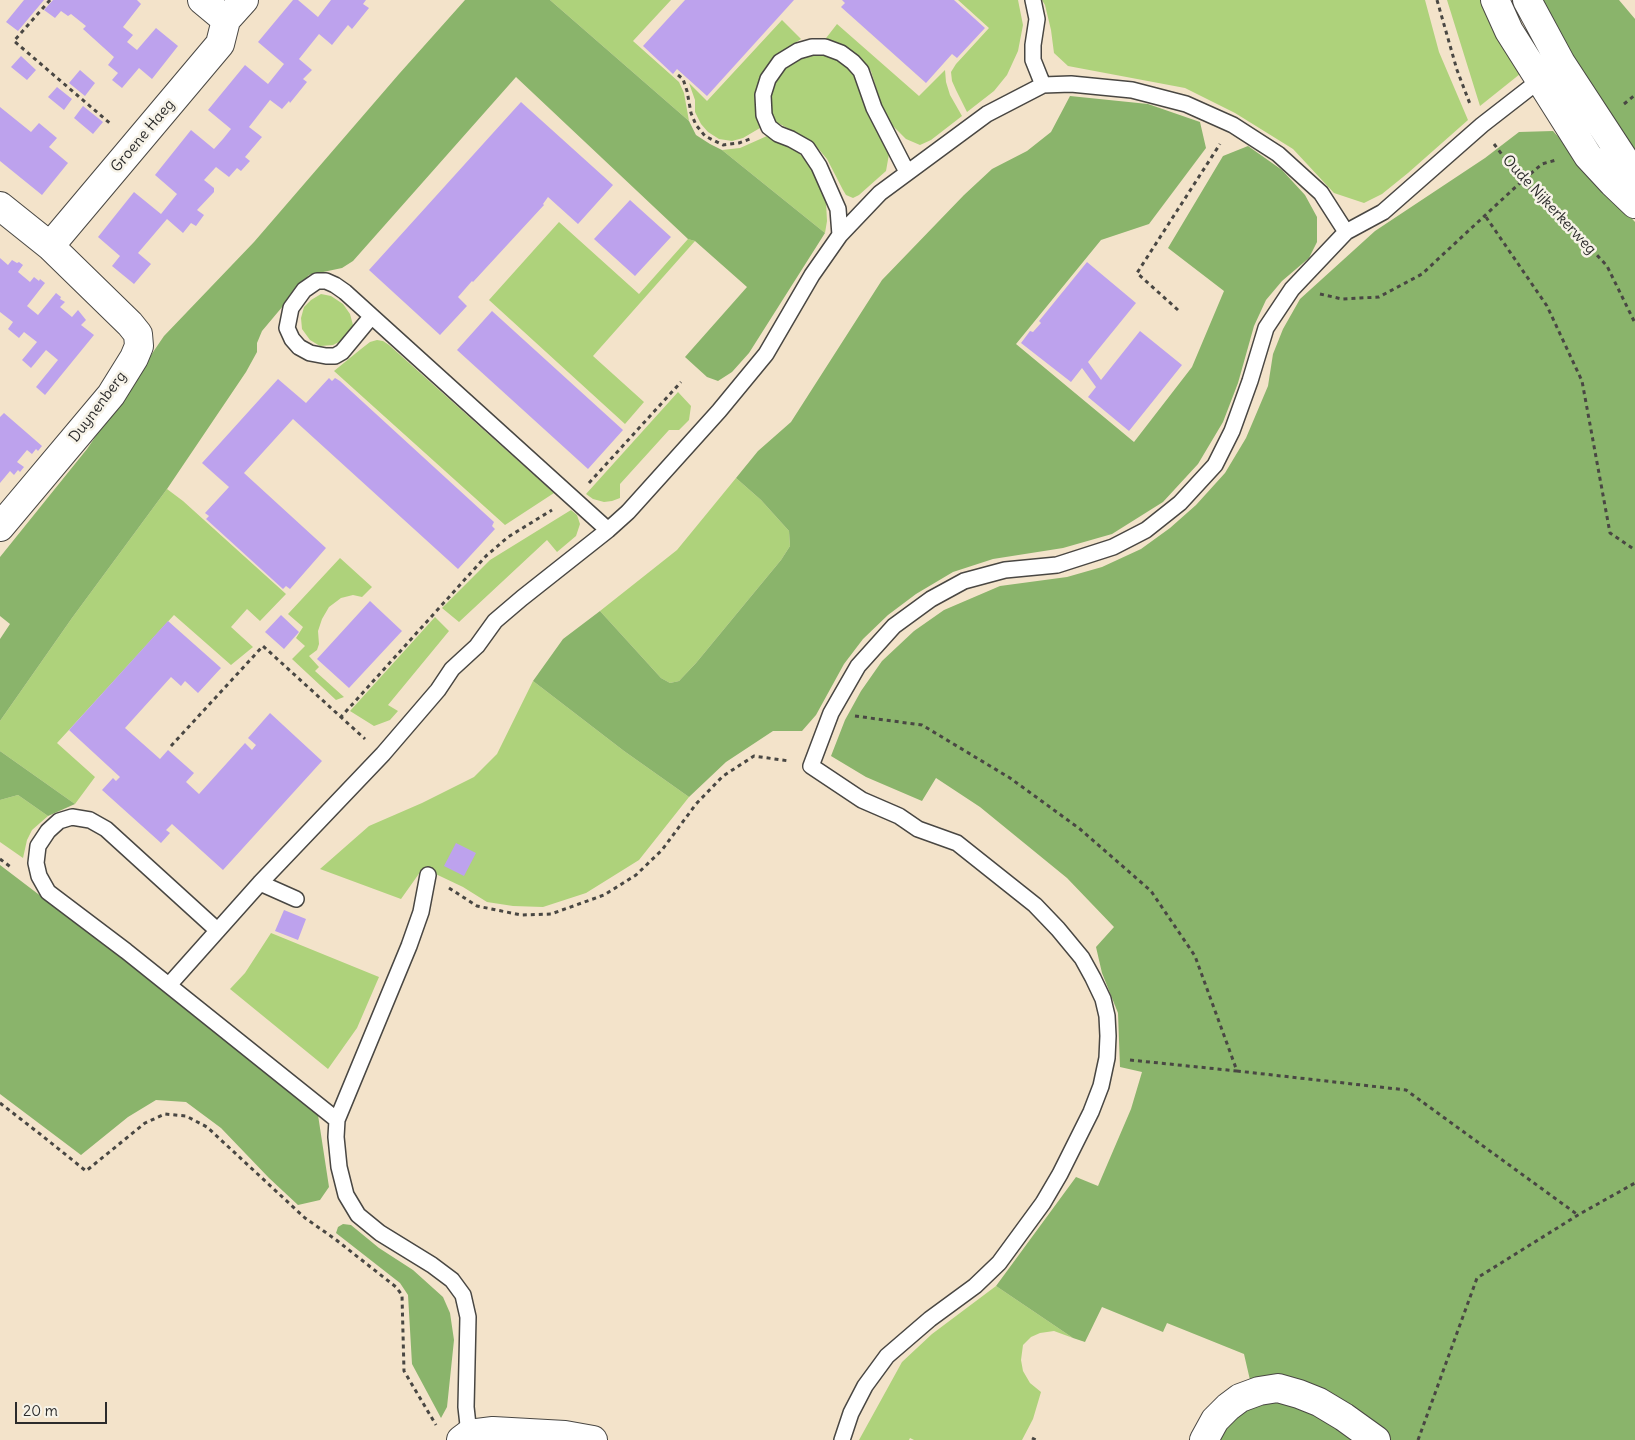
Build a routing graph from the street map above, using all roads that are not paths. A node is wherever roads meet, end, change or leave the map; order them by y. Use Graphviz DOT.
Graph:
graph roads {
  1 [pos="202,0"];
  2 [pos="244,0"];
  3 [pos="1033,0"];
  4 [pos="1495,0"];
  5 [pos="1527,0"];
  6 [pos="226,20"];
  7 [pos="1560,64"];
  8 [pos="1540,80"];
  9 [pos="1043,85"];
  10 [pos="907,172"];
  11 [pos="1635,176"];
  12 [pos="1635,204"];
  13 [pos="0,206"];
  14 [pos="1346,232"];
  15 [pos="840,235"];
  16 [pos="50,246"];
  17 [pos="371,317"];
  18 [pos="0,528"];
  19 [pos="608,530"];
  20 [pos="428,875"];
  21 [pos="260,883"];
  22 [pos="296,899"];
  23 [pos="217,930"];
  24 [pos="170,985"];
  25 [pos="337,1120"];
  26 [pos="456,1434"];
  27 [pos="593,1440"];
  28 [pos="842,1440"];
  29 [pos="1204,1440"];
  30 [pos="1376,1440"];
  1 -- 6 [label="street"];
  2 -- 6 [label="street, Groene Haeg"];
  3 -- 9 [label="lane"];
  4 -- 8 [label="street"];
  5 -- 7 [label="street"];
  6 -- 16 [label="street, Groene Haeg"];
  7 -- 8 [label="lane"];
  7 -- 11 [label="street"];
  8 -- 12 [label="street"];
  8 -- 14 [label="lane"];
  9 -- 10 [label="lane"];
  9 -- 14 [label="lane"];
  10 -- 15 [label="lane"];
  10 -- 15 [label="lane"];
  13 -- 16 [label="street, Duynenberg"];
  14 -- 28 [label="lane"];
  15 -- 19 [label="lane"];
  16 -- 18 [label="street, Duynenberg"];
  17 -- 17 [label="lane"];
  17 -- 19 [label="lane"];
  19 -- 21 [label="lane"];
  20 -- 25 [label="lane"];
  21 -- 22 [label="lane"];
  21 -- 23 [label="lane"];
  23 -- 24 [label="lane"];
  23 -- 24 [label="lane"];
  24 -- 25 [label="lane"];
  25 -- 26 [label="lane"];
  26 -- 27 [label="street"];
  29 -- 30 [label="street"];
}
